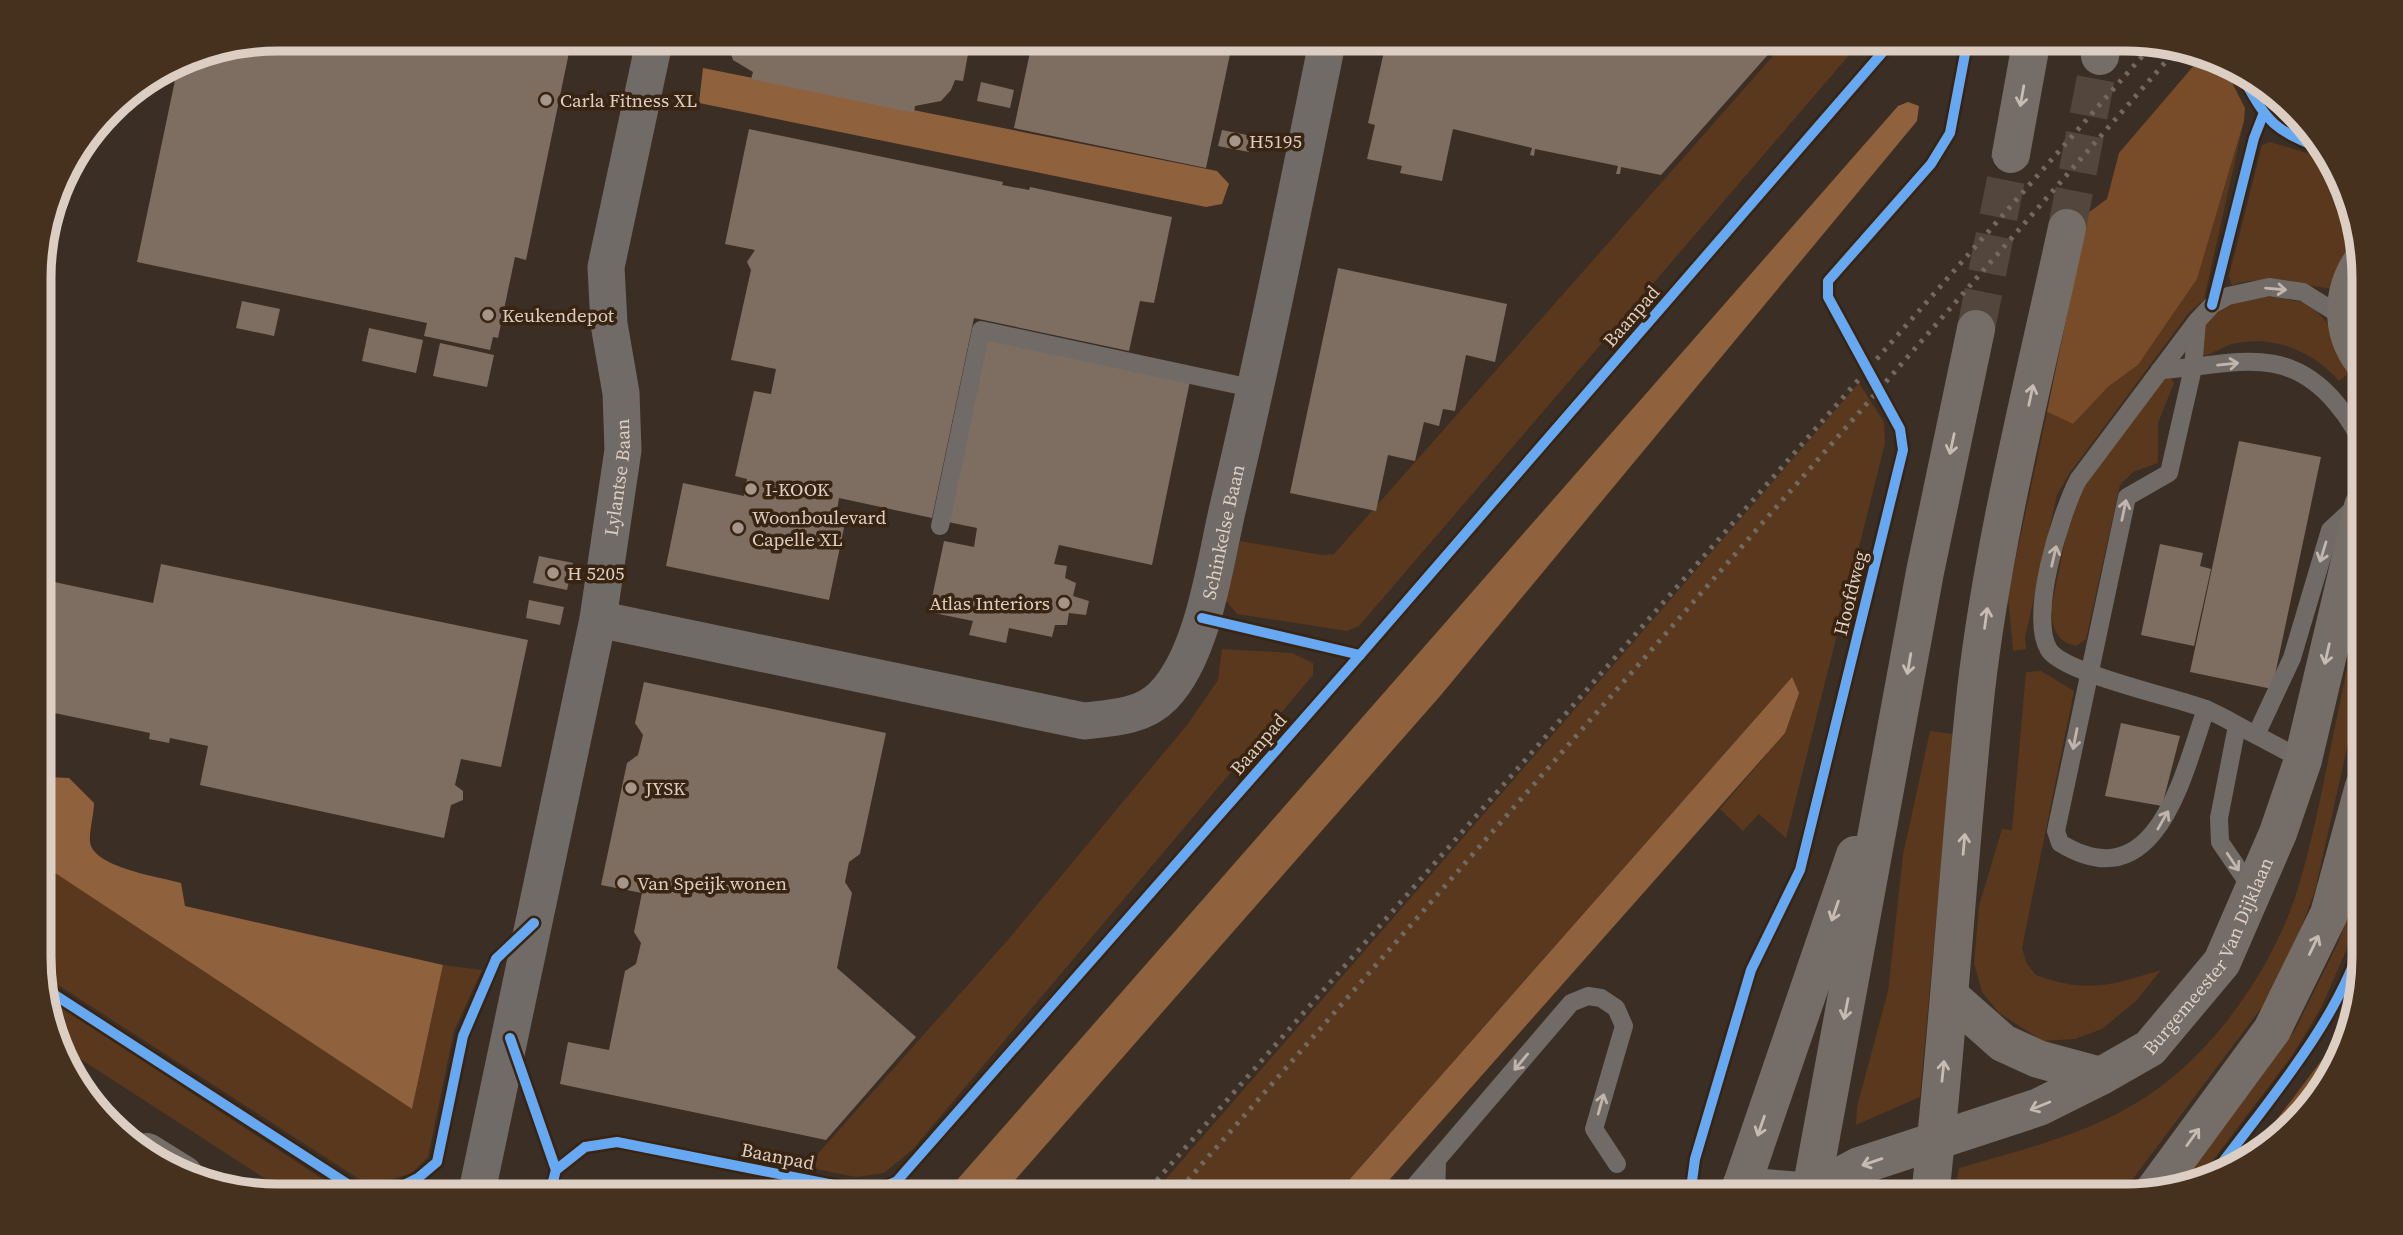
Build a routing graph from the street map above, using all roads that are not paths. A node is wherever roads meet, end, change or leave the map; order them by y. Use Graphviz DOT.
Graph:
graph roads {
  1 [pos="651,51"];
  2 [pos="1325,51"];
  3 [pos="2030,51"];
  4 [pos="2011,155"];
  5 [pos="2067,228"];
  6 [pos="2352,283"];
  7 [pos="2346,319"];
  8 [pos="2197,321"];
  9 [pos="1976,329"];
  10 [pos="2352,340"];
  11 [pos="2193,368"];
  12 [pos="2160,370"];
  13 [pos="1256,388"];
  14 [pos="2352,426"];
  15 [pos="2352,510"];
  16 [pos="940,526"];
  17 [pos="2352,553"];
  18 [pos="598,619"];
  19 [pos="2088,672"];
  20 [pos="2206,709"];
  21 [pos="2237,726"];
  22 [pos="1897,731"];
  23 [pos="2256,735"];
  24 [pos="2303,760"];
  25 [pos="2352,830"];
  26 [pos="2254,891"];
  27 [pos="1951,997"];
  28 [pos="2101,1076"];
  29 [pos="1936,1139"];
  30 [pos="1437,1161"];
  31 [pos="1617,1164"];
  32 [pos="2161,1181"];
  33 [pos="479,1184"];
  34 [pos="1417,1184"];
  35 [pos="1436,1184"];
  36 [pos="1741,1184"];
  37 [pos="1815,1184"];
  38 [pos="1830,1184"];
  39 [pos="1931,1184"];
  1 -- 18 [label="street, Lylantse Baan"];
  2 -- 13 [label="street, Schinkelse Baan"];
  3 -- 4 [label="main road, one-way"];
  27 -- 5 [label="main road, one-way"];
  6 -- 7 [label="main road"];
  8 -- 7 [label="lane, one-way"];
  7 -- 10 [label="main road"];
  8 -- 11 [label="lane"];
  8 -- 12 [label="lane"];
  9 -- 22 [label="main road, one-way"];
  11 -- 12 [label="lane"];
  11 -- 14 [label="lane, one-way"];
  19 -- 11 [label="lane, one-way"];
  19 -- 12 [label="lane, one-way"];
  13 -- 16 [label="lane"];
  13 -- 18 [label="street, Schinkelse Baan"];
  15 -- 23 [label="lane, one-way"];
  17 -- 24 [label="main road, Burgemeester Van Dijklaan, one-way"];
  18 -- 33 [label="street, Lylantse Baan"];
  19 -- 20 [label="lane"];
  19 -- 20 [label="lane, one-way"];
  20 -- 21 [label="lane"];
  21 -- 23 [label="lane"];
  21 -- 26 [label="lane, one-way"];
  22 -- 36 [label="main road, one-way"];
  22 -- 37 [label="main road, one-way"];
  23 -- 24 [label="lane"];
  24 -- 26 [label="main road, Burgemeester Van Dijklaan"];
  32 -- 25 [label="main road, one-way"];
  26 -- 28 [label="main road, Burgemeester Van Dijklaan"];
  27 -- 28 [label="main road"];
  29 -- 27 [label="main road, one-way"];
  28 -- 29 [label="main road, Burgemeester Van Dijklaan, one-way"];
  29 -- 38 [label="main road, Burgemeester Van Dijklaan, one-way"];
  29 -- 39 [label="main road"];
  31 -- 30 [label="lane, one-way"];
  30 -- 34 [label="lane"];
  30 -- 35 [label="lane"];
}
